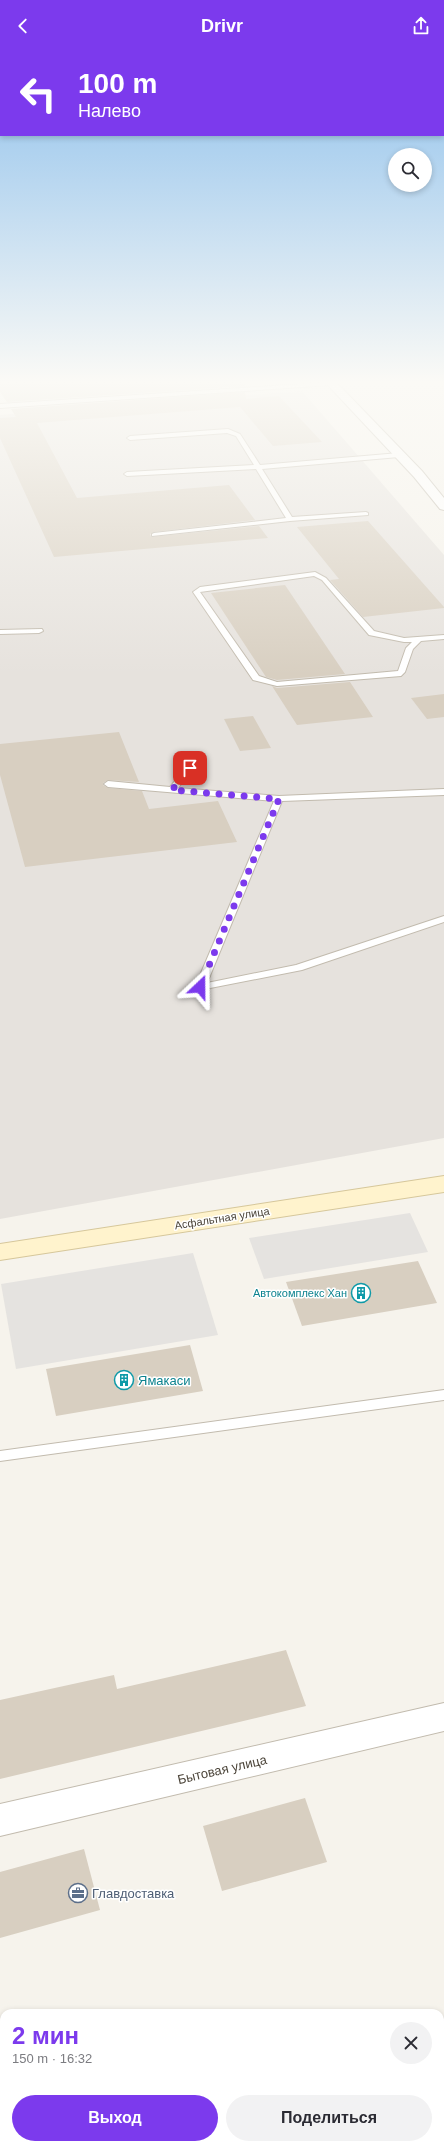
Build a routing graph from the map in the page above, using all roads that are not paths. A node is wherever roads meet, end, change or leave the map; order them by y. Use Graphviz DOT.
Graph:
graph roads {
  1 [pos="265,479"];
  2 [pos="421,479"];
  3 [pos="443,503"];
  4 [pos="366,514"];
  5 [pos="290,519"];
  6 [pos="154,535"];
  7 [pos="39,631"];
  8 [pos="0,632"];
  9 [pos="444,637"];
  10 [pos="418,640"];
  11 [pos="190,768"];
  12 [pos="108,784"];
  13 [pos="172,790"];
  14 [pos="444,792"];
  15 [pos="279,799"];
  16 [pos="444,919"];
  17 [pos="444,1184"];
  18 [pos="0,1252"];
  19 [pos="444,1395"];
  20 [pos="0,1456"];
  21 [pos="444,1717"];
  22 [pos="0,1820"];
  1 -- 5 [label="lane"];
  2 -- 3 [label="street"];
  4 -- 5 [label="lane"];
  5 -- 6 [label="lane"];
  7 -- 8 [label="lane"];
  9 -- 10 [label="lane"];
  10 -- 10 [label="lane"];
  11 -- 13 [label="lane"];
  12 -- 13 [label="lane"];
  13 -- 15 [label="lane"];
  14 -- 15 [label="lane"];
  15 -- 16 [label="lane"];
  17 -- 18 [label="main road, Асфальтная улица"];
  19 -- 20 [label="lane"];
  21 -- 22 [label="street, Бытовая улица"];
}
